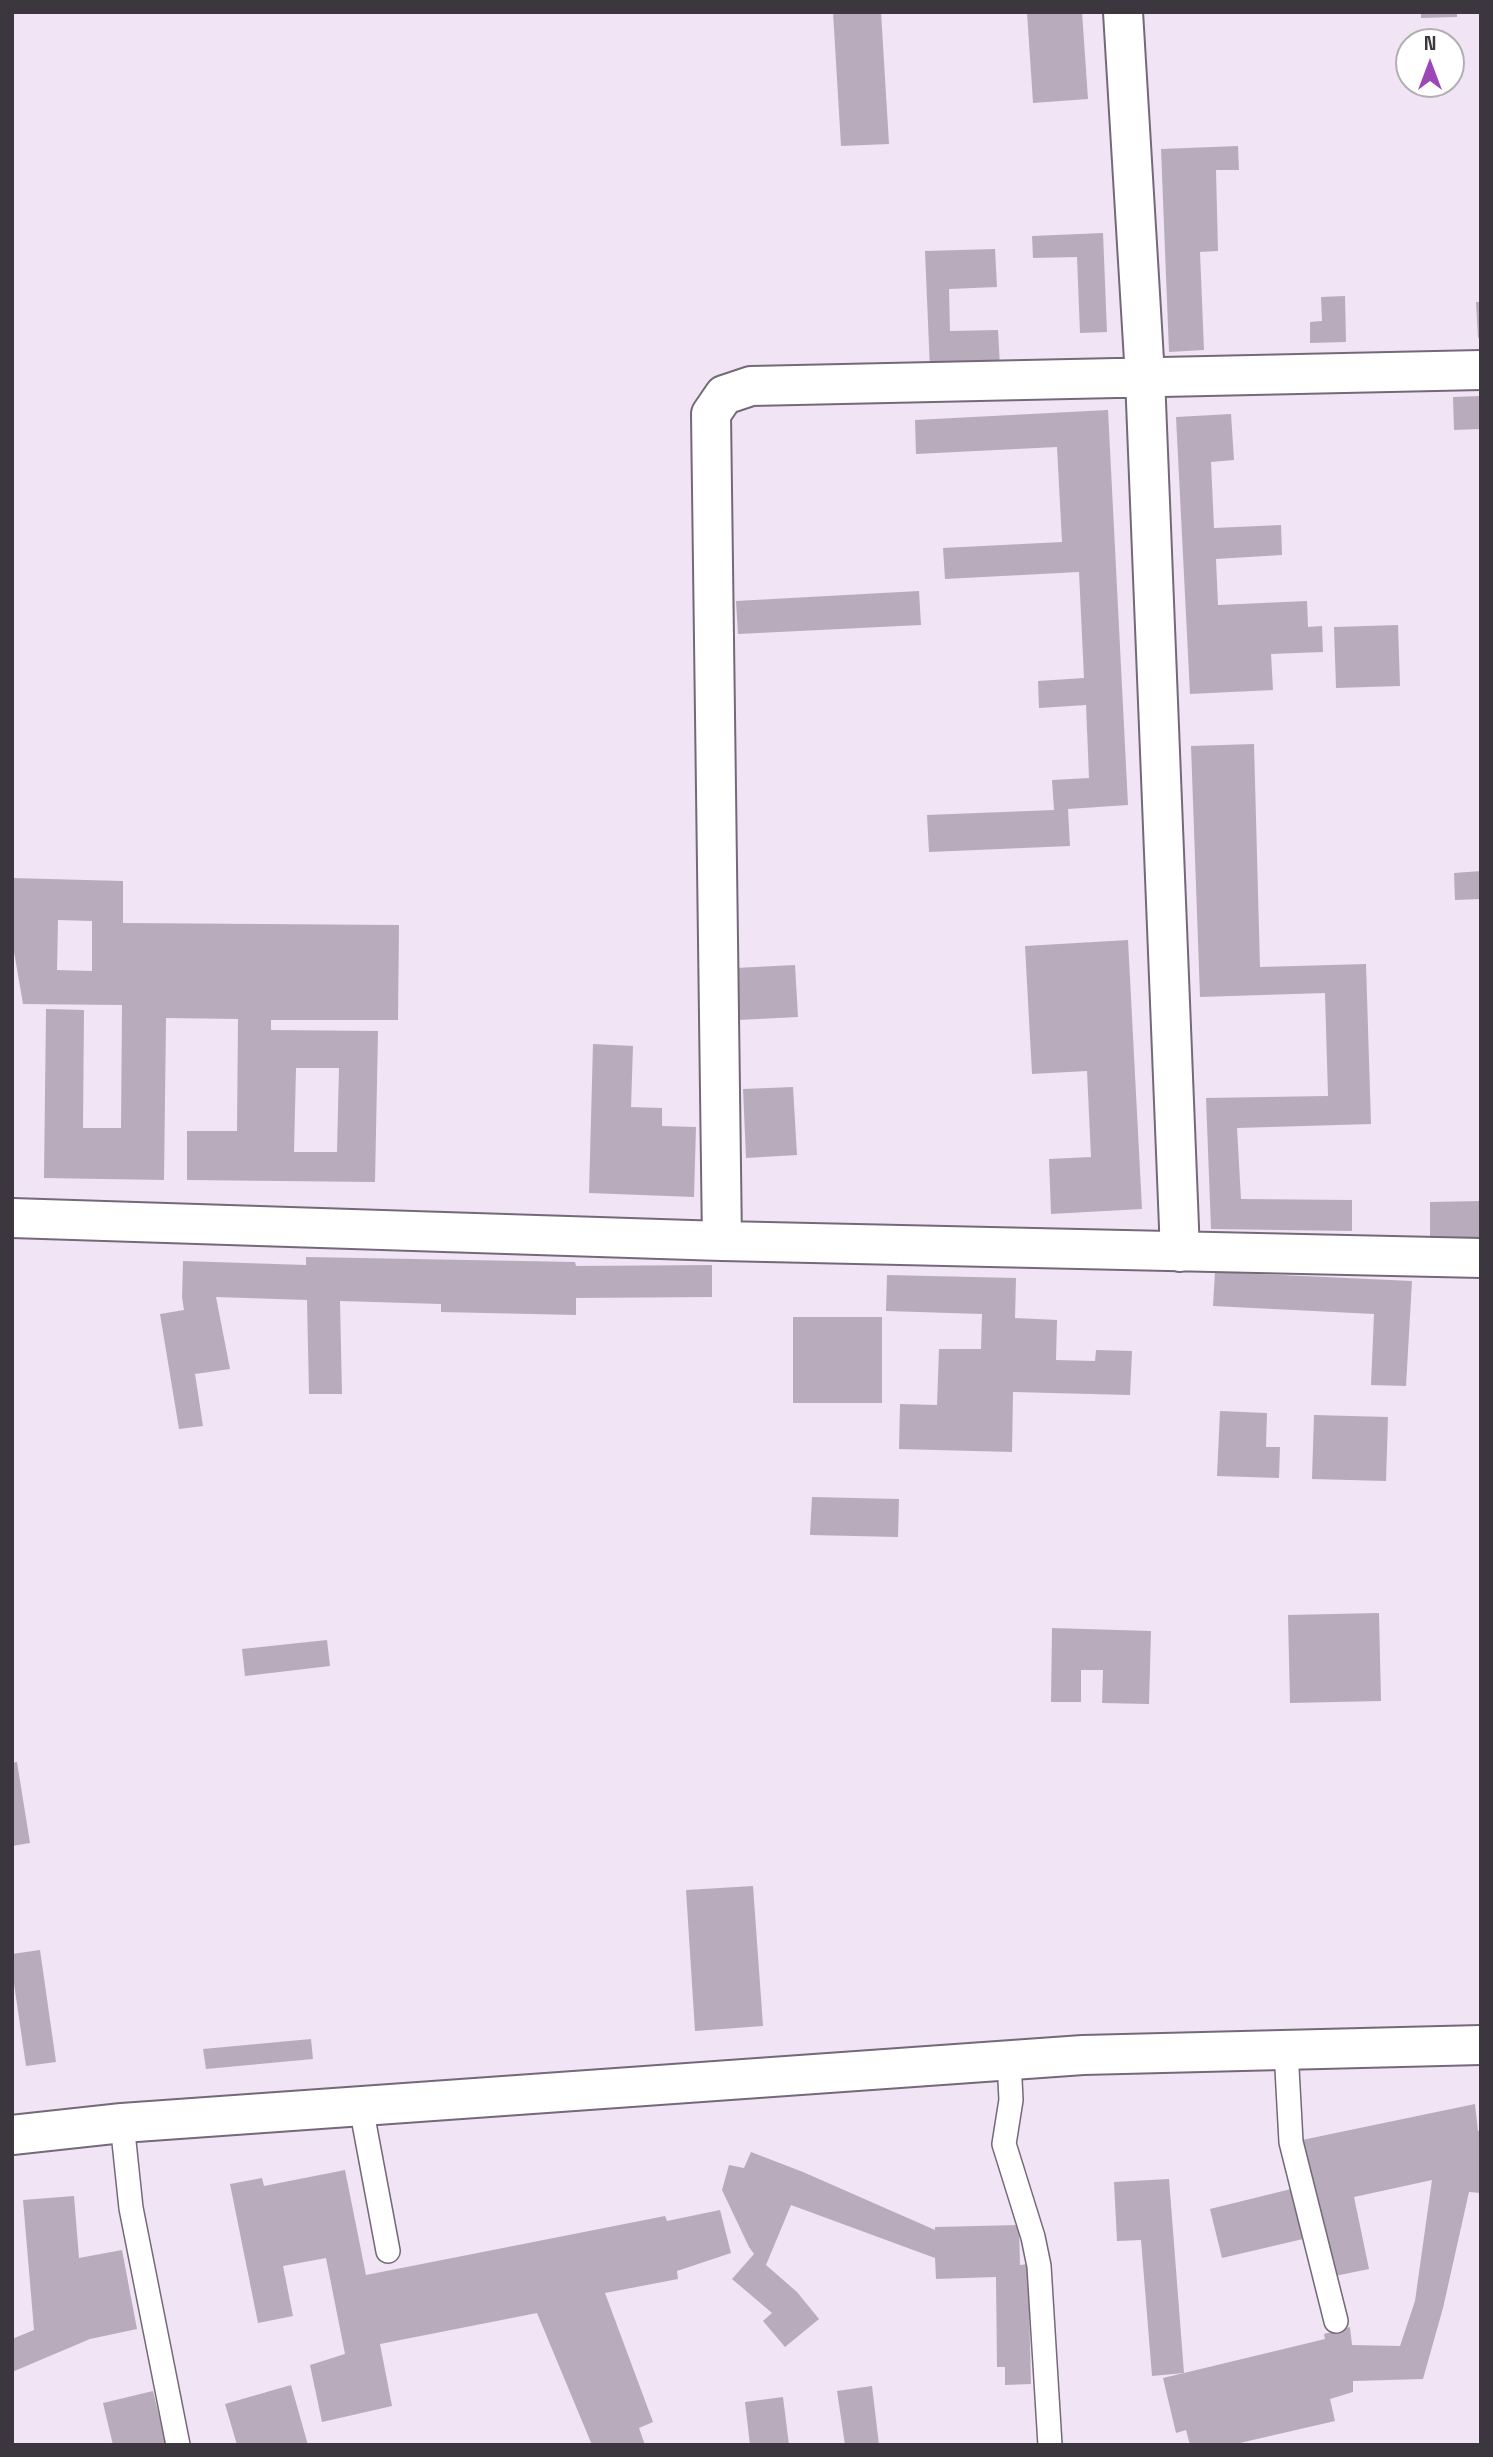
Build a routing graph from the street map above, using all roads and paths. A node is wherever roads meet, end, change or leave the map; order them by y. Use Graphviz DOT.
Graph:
graph roads {
  1 [pos="1123,12"];
  2 [pos="1481,370"];
  3 [pos="1145,377"];
  4 [pos="12,1218"];
  5 [pos="722,1241"];
  6 [pos="1180,1252"];
  7 [pos="1481,1258"];
  8 [pos="1481,2045"];
  9 [pos="1286,2050"];
  10 [pos="1010,2060"];
  11 [pos="361,2107"];
  12 [pos="122,2123"];
  13 [pos="12,2135"];
  14 [pos="388,2251"];
  15 [pos="1336,2321"];
  16 [pos="178,2445"];
  17 [pos="1050,2445"];
  1 -- 3 [label="street"];
  2 -- 3 [label="street"];
  3 -- 5 [label="street"];
  3 -- 6 [label="street"];
  4 -- 5 [label="street"];
  5 -- 6 [label="street"];
  6 -- 7 [label="street"];
  8 -- 9 [label="street"];
  9 -- 10 [label="street"];
  9 -- 15 [label="lane"];
  10 -- 11 [label="street"];
  10 -- 17 [label="lane"];
  11 -- 12 [label="street"];
  11 -- 14 [label="lane"];
  12 -- 13 [label="street"];
  12 -- 16 [label="lane"];
}
